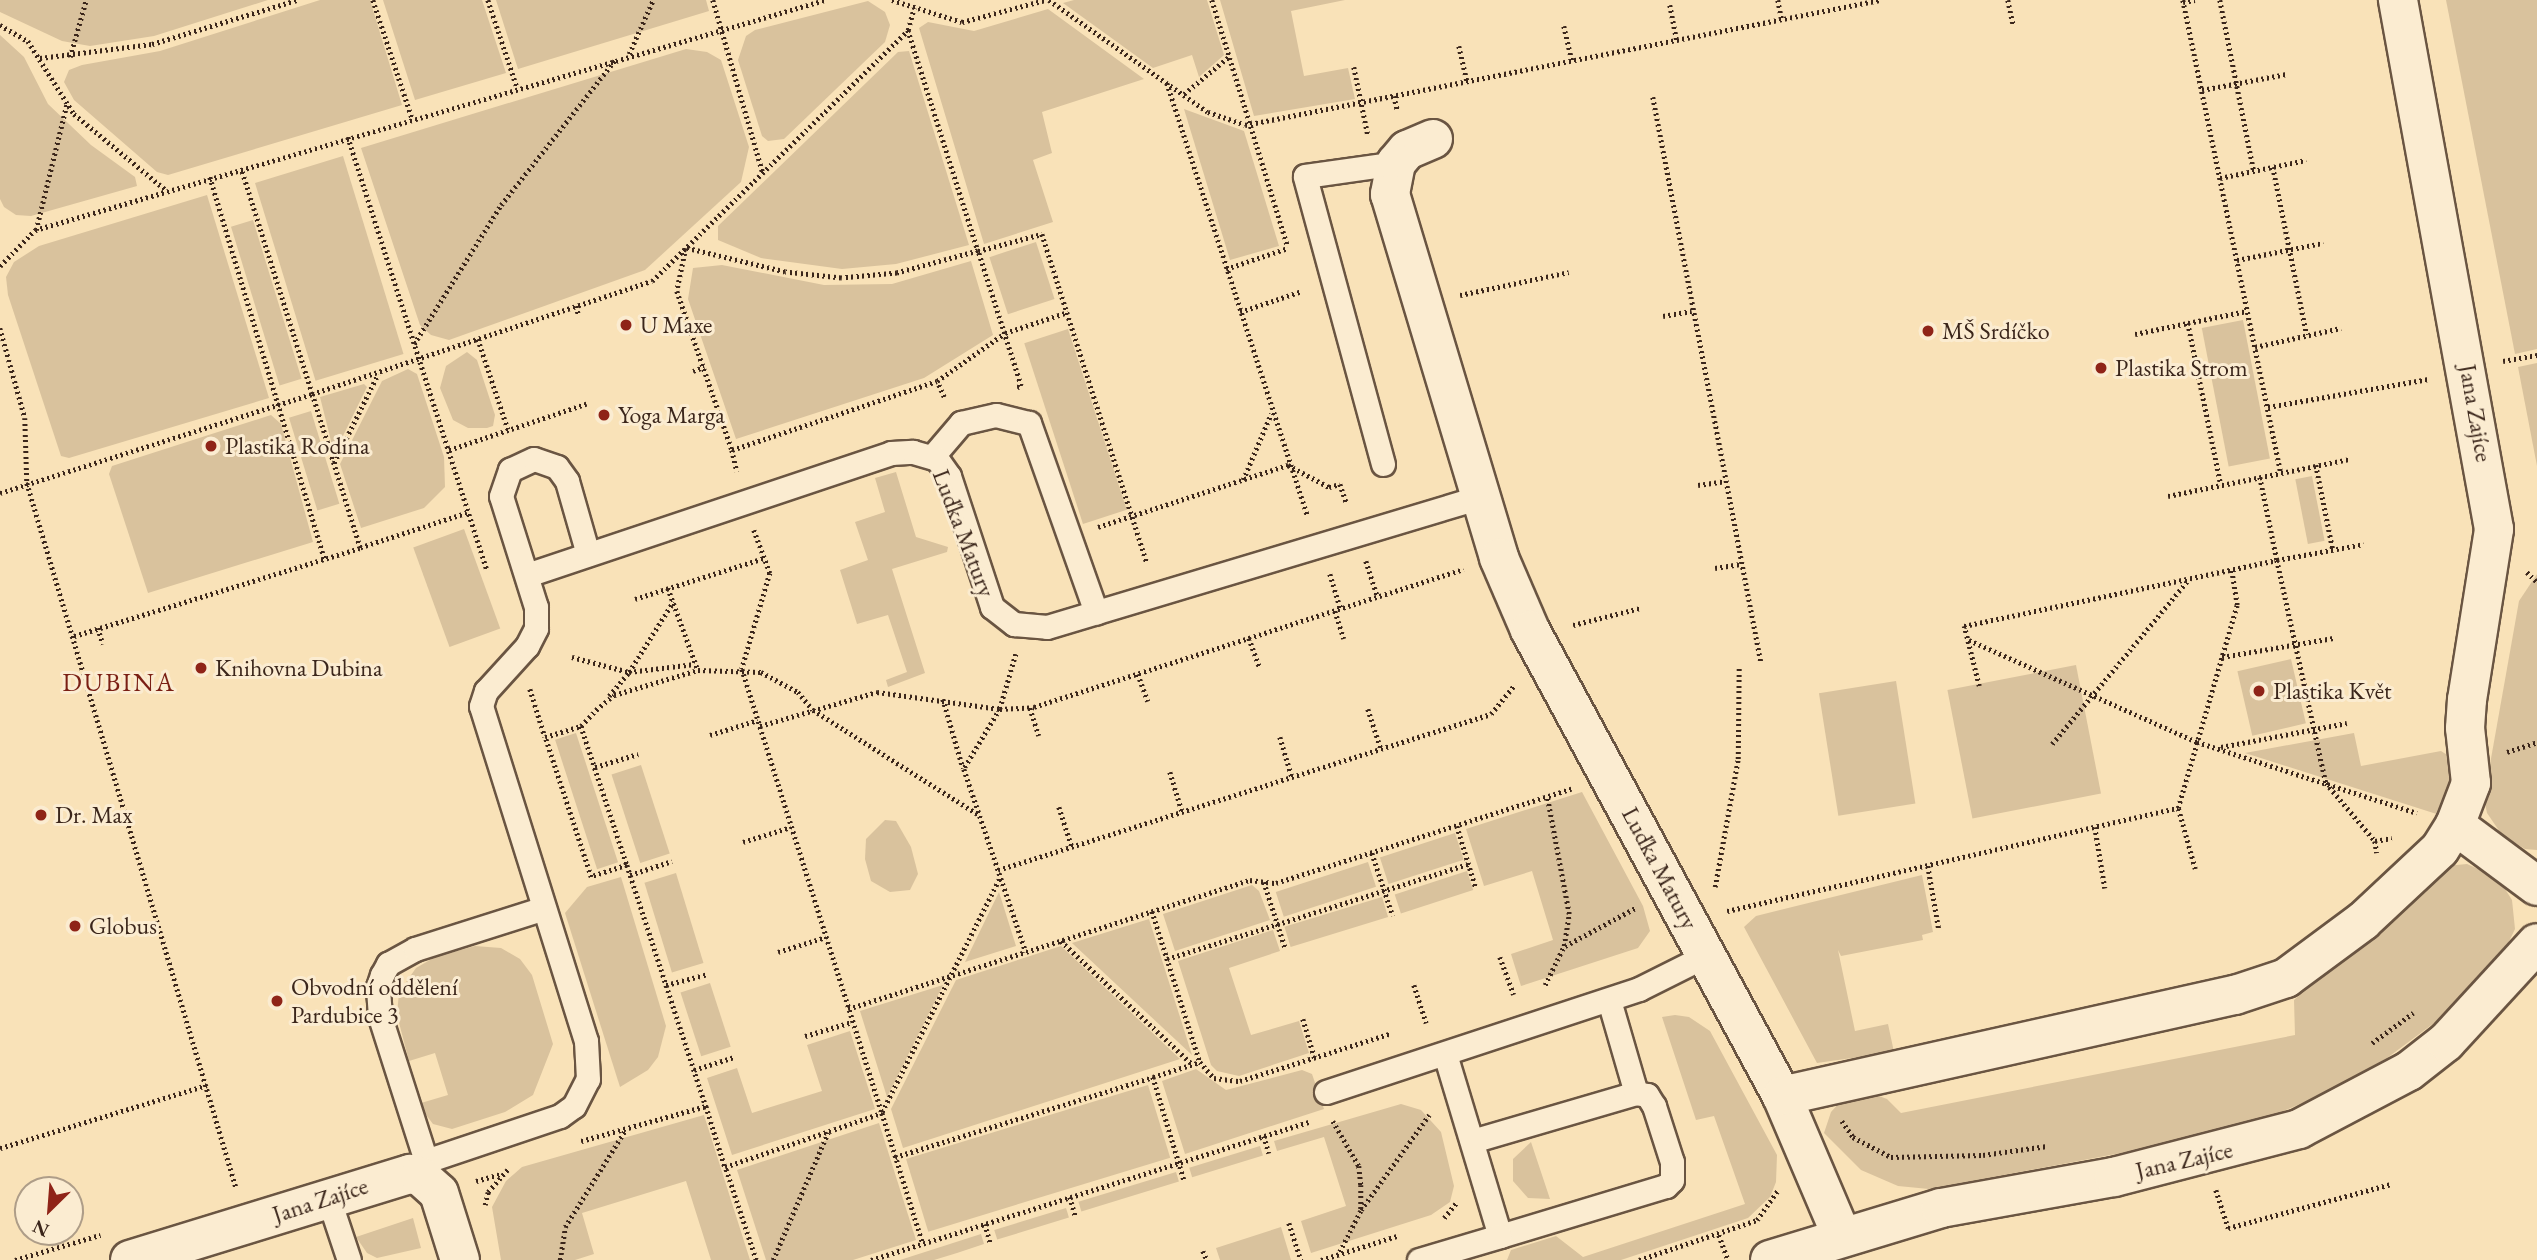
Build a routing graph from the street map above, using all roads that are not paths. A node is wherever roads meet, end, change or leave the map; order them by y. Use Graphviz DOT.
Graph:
graph roads {
  1 [pos="2398,0"];
  2 [pos="1433,139"];
  3 [pos="1386,165"];
  4 [pos="932,457"];
  5 [pos="1384,464"];
  6 [pos="1480,498"];
  7 [pos="589,554"];
  8 [pos="527,575"];
  9 [pos="1096,612"];
  10 [pos="2455,825"];
  11 [pos="2537,886"];
  12 [pos="544,908"];
  13 [pos="2537,943"];
  14 [pos="1707,955"];
  15 [pos="1609,1000"];
  16 [pos="1445,1054"];
  17 [pos="1326,1092"];
  18 [pos="1636,1093"];
  19 [pos="1782,1096"];
  20 [pos="1472,1141"];
  21 [pos="423,1168"];
  22 [pos="328,1197"];
  23 [pos="1500,1236"];
  24 [pos="1843,1237"];
  25 [pos="130,1260"];
  26 [pos="349,1260"];
  27 [pos="460,1260"];
  28 [pos="1419,1260"];
  29 [pos="1770,1260"];
  1 -- 10 [label="street, Jana Zajíce"];
  2 -- 3 [label="street"];
  3 -- 5 [label="lane"];
  3 -- 6 [label="street, Luďka Matury"];
  4 -- 7 [label="lane, Luďka Matury"];
  4 -- 9 [label="lane, Luďka Matury"];
  4 -- 9 [label="lane"];
  6 -- 9 [label="lane"];
  6 -- 14 [label="street, Luďka Matury"];
  7 -- 8 [label="lane, Luďka Matury"];
  7 -- 8 [label="lane"];
  8 -- 12 [label="lane"];
  10 -- 11 [label="street"];
  10 -- 19 [label="street, Jana Zajíce"];
  12 -- 21 [label="lane"];
  12 -- 21 [label="lane"];
  13 -- 24 [label="street, Jana Zajíce"];
  14 -- 15 [label="lane"];
  14 -- 19 [label="street, Luďka Matury"];
  15 -- 16 [label="lane"];
  15 -- 18 [label="lane"];
  16 -- 17 [label="lane"];
  16 -- 20 [label="lane"];
  18 -- 20 [label="lane"];
  18 -- 23 [label="lane"];
  19 -- 24 [label="street, Luďka Matury"];
  20 -- 23 [label="lane"];
  21 -- 22 [label="street, Jana Zajíce"];
  21 -- 27 [label="street"];
  22 -- 25 [label="street, Jana Zajíce"];
  22 -- 26 [label="lane"];
  23 -- 28 [label="lane"];
  24 -- 29 [label="street, Jana Zajíce"];
}
